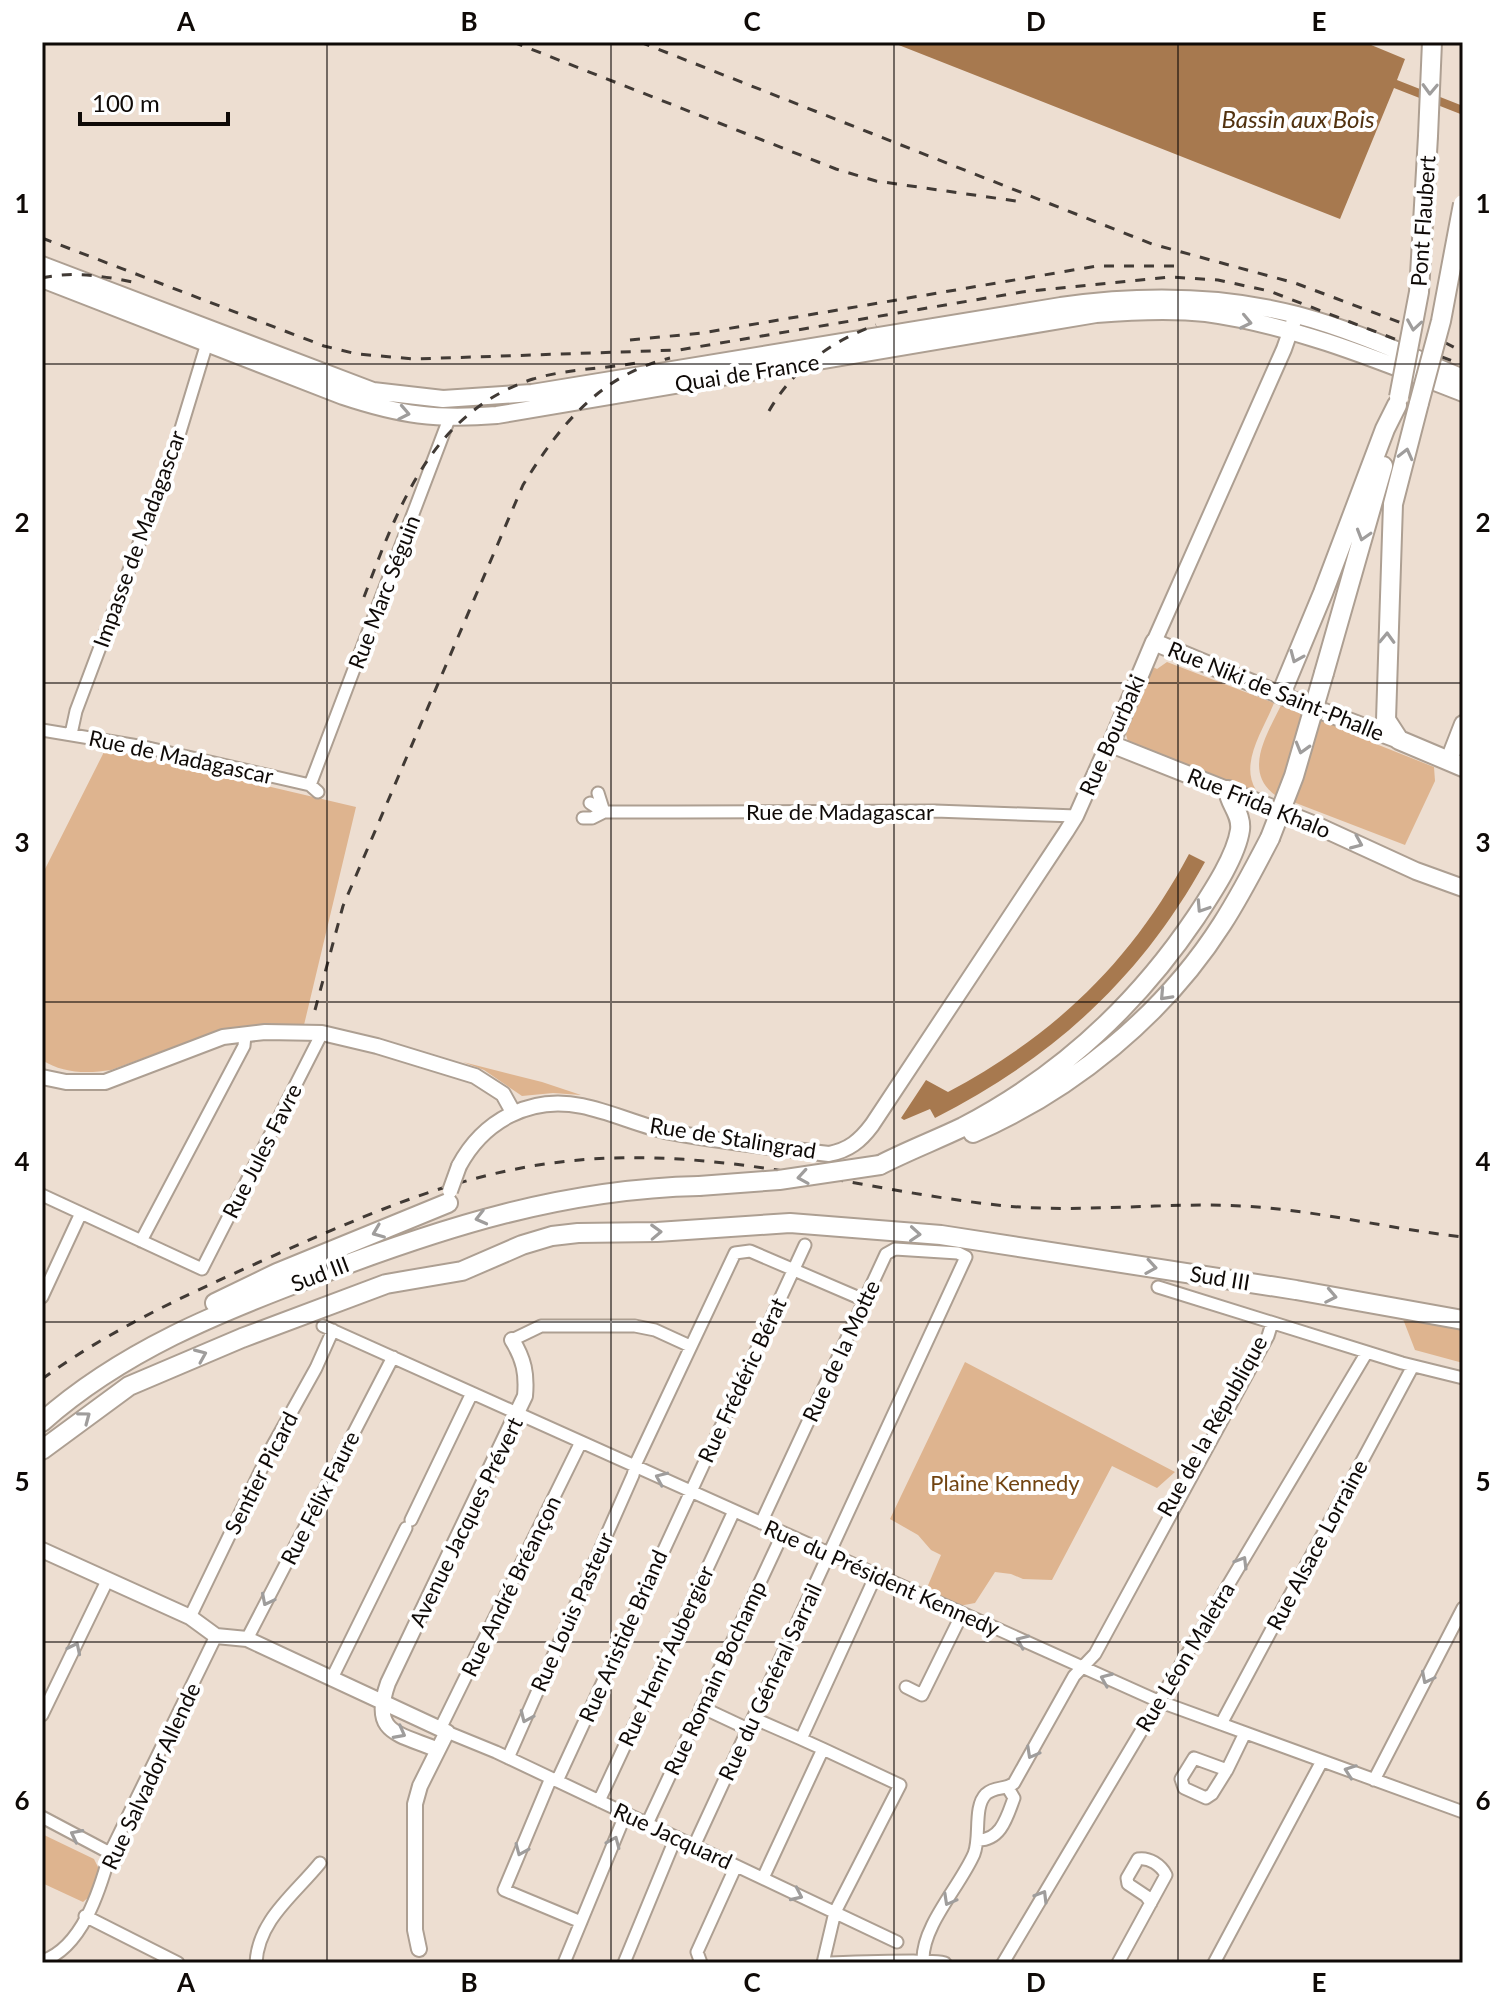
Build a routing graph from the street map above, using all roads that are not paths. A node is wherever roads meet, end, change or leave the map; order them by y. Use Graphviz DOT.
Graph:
graph roads {
  1 [pos="1432,42"];
  2 [pos="1463,204"];
  3 [pos="42,265"];
  4 [pos="42,279"];
  5 [pos="1296,315"];
  6 [pos="1291,332"];
  7 [pos="207,343"];
  8 [pos="1463,378"];
  9 [pos="579,385"];
  10 [pos="1463,393"];
  11 [pos="443,399"];
  12 [pos="1398,401"];
  13 [pos="449,419"];
  14 [pos="1154,642"];
  15 [pos="1281,694"];
  16 [pos="1463,724"];
  17 [pos="42,730"];
  18 [pos="71,734"];
  19 [pos="1399,740"];
  20 [pos="1111,744"];
  21 [pos="1456,763"];
  22 [pos="314,788"];
  23 [pos="1228,790"];
  24 [pos="598,793"];
  25 [pos="590,803"];
  26 [pos="604,812"];
  27 [pos="1076,816"];
  28 [pos="583,818"];
  29 [pos="1463,888"];
  30 [pos="322,1033"];
  31 [pos="245,1035"];
  32 [pos="42,1077"];
  33 [pos="513,1112"];
  34 [pos="872,1125"];
  35 [pos="880,1165"];
  36 [pos="42,1195"];
  37 [pos="449,1197"];
  38 [pos="81,1213"];
  39 [pos="141,1241"];
  40 [pos="805,1245"];
  41 [pos="966,1257"];
  42 [pos="794,1269"];
  43 [pos="1158,1287"];
  44 [pos="42,1297"];
  45 [pos="864,1300"];
  46 [pos="1366,1303"];
  47 [pos="1463,1310"];
  48 [pos="1463,1320"];
  49 [pos="1272,1323"];
  50 [pos="328,1328"];
  51 [pos="512,1340"];
  52 [pos="690,1346"];
  53 [pos="146,1349"];
  54 [pos="1367,1352"];
  55 [pos="393,1357"];
  56 [pos="1413,1366"];
  57 [pos="1463,1378"];
  58 [pos="472,1393"];
  59 [pos="519,1414"];
  60 [pos="42,1422"];
  61 [pos="581,1442"];
  62 [pos="42,1450"];
  63 [pos="634,1466"];
  64 [pos="689,1491"];
  65 [pos="734,1511"];
  66 [pos="761,1523"];
  67 [pos="783,1533"];
  68 [pos="42,1550"];
  69 [pos="829,1554"];
  70 [pos="876,1575"];
  71 [pos="107,1581"];
  72 [pos="1463,1608"];
  73 [pos="962,1614"];
  74 [pos="190,1617"];
  75 [pos="216,1636"];
  76 [pos="247,1639"];
  77 [pos="1084,1664"];
  78 [pos="332,1678"];
  79 [pos="906,1687"];
  80 [pos="382,1701"];
  81 [pos="1158,1701"];
  82 [pos="701,1707"];
  83 [pos="42,1715"];
  84 [pos="751,1724"];
  85 [pos="1221,1724"];
  86 [pos="444,1731"];
  87 [pos="1245,1733"];
  88 [pos="801,1739"];
  89 [pos="823,1749"];
  90 [pos="438,1750"];
  91 [pos="508,1758"];
  92 [pos="1322,1761"];
  93 [pos="1227,1770"];
  94 [pos="554,1780"];
  95 [pos="1374,1780"];
  96 [pos="1008,1788"];
  97 [pos="599,1801"];
  98 [pos="1463,1812"];
  99 [pos="626,1813"];
  100 [pos="42,1817"];
  101 [pos="647,1824"];
  102 [pos="676,1837"];
  103 [pos="977,1840"];
  104 [pos="694,1846"];
  105 [pos="110,1853"];
  106 [pos="320,1863"];
  107 [pos="736,1866"];
  108 [pos="763,1878"];
  109 [pos="1151,1903"];
  110 [pos="835,1912"];
  111 [pos="85,1916"];
  112 [pos="581,1922"];
  113 [pos="897,1942"];
  114 [pos="419,1956"];
  115 [pos="42,1961"];
  116 [pos="919,1961"];
  117 [pos="178,1963"];
  118 [pos="256,1963"];
  119 [pos="564,1963"];
  120 [pos="624,1963"];
  121 [pos="701,1963"];
  122 [pos="825,1963"];
  123 [pos="945,1963"];
  124 [pos="1003,1963"];
  125 [pos="1118,1963"];
  126 [pos="1214,1963"];
  1 -- 12 [label="highway, Pont Flaubert, one-way, bridge"];
  19 -- 2 [label="highway, Pont Flaubert, one-way, bridge"];
  3 -- 11 [label="main road, Quai de France"];
  4 -- 7 [label="main road, Quai de France"];
  5 -- 6 [label="street, Rue Bourbaki"];
  5 -- 8 [label="main road, Quai de France"];
  5 -- 9 [label="main road, Quai de France"];
  6 -- 10 [label="main road, Quai de France"];
  13 -- 6 [label="main road, Quai de France, one-way"];
  6 -- 14 [label="street, Rue Bourbaki"];
  7 -- 13 [label="main road, Quai de France, one-way"];
  7 -- 18 [label="street, Impasse de Madagascar"];
  9 -- 11 [label="main road, Quai de France"];
  9 -- 13 [label="main road"];
  11 -- 13 [label="main road"];
  12 -- 15 [label="highway, one-way"];
  12 -- 35 [label="highway, one-way, bridge"];
  13 -- 22 [label="street, Rue Marc Séguin"];
  14 -- 15 [label="main road, Rue Niki de Saint-Phalle"];
  14 -- 20 [label="main road, Rue Bourbaki"];
  15 -- 19 [label="main road, Rue Niki de Saint-Phalle"];
  16 -- 21 [label="main road"];
  17 -- 18 [label="street, Rue de Madagascar"];
  18 -- 22 [label="street, Rue de Madagascar"];
  19 -- 21 [label="highway"];
  20 -- 23 [label="main road, Rue Frida Khalo"];
  20 -- 27 [label="street, Rue Bourbaki"];
  23 -- 29 [label="main road, Rue Frida Khalo, one-way"];
  23 -- 35 [label="highway, one-way"];
  24 -- 26 [label="street"];
  25 -- 26 [label="street"];
  26 -- 27 [label="street, Rue de Madagascar"];
  26 -- 28 [label="street, Rue de Madagascar"];
  27 -- 34 [label="street, Rue Bourbaki"];
  30 -- 31 [label="street"];
  30 -- 33 [label="street"];
  30 -- 39 [label="street, Rue Jules Favre"];
  31 -- 32 [label="street"];
  31 -- 39 [label="street"];
  33 -- 34 [label="street, Rue de Stalingrad"];
  33 -- 37 [label="street, bridge"];
  35 -- 53 [label="highway, Sud III, one-way, bridge"];
  36 -- 38 [label="street"];
  37 -- 53 [label="highway, one-way"];
  38 -- 39 [label="street"];
  38 -- 44 [label="street"];
  40 -- 42 [label="street, Rue Frédéric Bérat"];
  41 -- 45 [label="street, Rue de la Motte"];
  41 -- 69 [label="street, Rue du Général Sarrail"];
  42 -- 45 [label="street, Rue Frédéric Bérat"];
  42 -- 52 [label="street, Rue Louis Pasteur"];
  42 -- 64 [label="street, Rue Frédéric Bérat"];
  43 -- 49 [label="street"];
  45 -- 66 [label="street, Rue de la Motte"];
  46 -- 47 [label="highway"];
  46 -- 48 [label="highway"];
  62 -- 46 [label="highway, Sud III, one-way"];
  49 -- 54 [label="street"];
  49 -- 77 [label="street, Rue de la République"];
  50 -- 55 [label="street, Rue du Président Kennedy"];
  50 -- 74 [label="street, Sentier Picard"];
  51 -- 52 [label="street"];
  51 -- 59 [label="street, Avenue Jacques Prévert"];
  52 -- 63 [label="street, Rue Louis Pasteur"];
  53 -- 60 [label="highway, Sud III"];
  54 -- 56 [label="street"];
  81 -- 54 [label="street, Rue Léon Maletra, one-way"];
  55 -- 58 [label="street, Rue du Président Kennedy"];
  55 -- 76 [label="street, Rue Félix Faure, one-way"];
  56 -- 57 [label="street"];
  56 -- 85 [label="street, Rue Alsace Lorraine"];
  58 -- 59 [label="street, Rue du Président Kennedy"];
  58 -- 78 [label="street"];
  59 -- 61 [label="street, Rue du Président Kennedy"];
  59 -- 80 [label="street, Avenue Jacques Prévert"];
  61 -- 63 [label="street, Rue du Président Kennedy"];
  61 -- 86 [label="street, Rue André Bréançon"];
  64 -- 63 [label="street, Rue du Président Kennedy, one-way"];
  63 -- 91 [label="street, Rue Louis Pasteur, one-way"];
  64 -- 65 [label="street, Rue du Président Kennedy"];
  64 -- 94 [label="street, Rue Aristide Briand"];
  65 -- 66 [label="street, Rue du Président Kennedy"];
  65 -- 97 [label="street, Rue Henri Aubergier"];
  66 -- 67 [label="street, Rue du Président Kennedy"];
  67 -- 69 [label="street, Rue du Président Kennedy"];
  67 -- 82 [label="street, Rue Romain Bochamp"];
  68 -- 71 [label="street"];
  69 -- 70 [label="street, Rue du Président Kennedy"];
  69 -- 84 [label="street, Rue du Général Sarrail"];
  70 -- 73 [label="street, Rue du Président Kennedy"];
  70 -- 88 [label="street"];
  71 -- 74 [label="street"];
  83 -- 71 [label="street, one-way"];
  72 -- 95 [label="street, one-way"];
  77 -- 73 [label="street, Rue du Président Kennedy, one-way"];
  73 -- 79 [label="street"];
  74 -- 75 [label="street"];
  75 -- 76 [label="street"];
  75 -- 105 [label="street, Rue Salvador Allende"];
  76 -- 78 [label="street"];
  81 -- 77 [label="street, Rue du Président Kennedy, one-way"];
  77 -- 96 [label="street, Rue de la République, one-way"];
  78 -- 80 [label="street"];
  80 -- 86 [label="street"];
  80 -- 90 [label="street, one-way"];
  81 -- 85 [label="street, Rue du Président Kennedy"];
  124 -- 81 [label="street, Rue Léon Maletra, one-way"];
  82 -- 84 [label="street"];
  82 -- 101 [label="street, Rue Romain Bochamp"];
  84 -- 88 [label="street"];
  84 -- 104 [label="street, Rue du Général Sarrail"];
  85 -- 87 [label="street, Rue du Président Kennedy"];
  86 -- 90 [label="street"];
  86 -- 91 [label="street, Rue Jacquard"];
  87 -- 92 [label="street, Rue du Président Kennedy"];
  87 -- 93 [label="street"];
  88 -- 89 [label="street"];
  89 -- 108 [label="street"];
  89 -- 110 [label="street"];
  90 -- 114 [label="street"];
  91 -- 94 [label="street, Rue Jacquard"];
  95 -- 92 [label="street, Rue du Président Kennedy, one-way"];
  92 -- 126 [label="street"];
  94 -- 97 [label="street, Rue Jacquard"];
  94 -- 112 [label="street, Rue Aristide Briand, one-way"];
  95 -- 98 [label="street, Rue du Président Kennedy"];
  96 -- 103 [label="street, Rue de la République"];
  96 -- 103 [label="street, Rue de la République"];
  97 -- 99 [label="street, Rue Jacquard"];
  99 -- 101 [label="street, Rue Jacquard"];
  112 -- 99 [label="street, one-way"];
  105 -- 100 [label="street, one-way"];
  101 -- 102 [label="street, Rue Jacquard"];
  102 -- 104 [label="street, Rue Jacquard"];
  102 -- 120 [label="street"];
  103 -- 116 [label="street, Rue de la République, one-way"];
  104 -- 107 [label="street, Rue Jacquard"];
  105 -- 111 [label="street, Rue Salvador Allende"];
  106 -- 118 [label="street"];
  107 -- 108 [label="street, Rue Jacquard"];
  107 -- 121 [label="street"];
  108 -- 110 [label="street, Rue Jacquard, one-way"];
  109 -- 125 [label="street"];
  110 -- 113 [label="street, Rue Jacquard"];
  110 -- 122 [label="street"];
  111 -- 115 [label="street, Rue Salvador Allende"];
  111 -- 117 [label="street"];
  112 -- 119 [label="street"];
  116 -- 122 [label="street"];
  116 -- 123 [label="street"];
}
